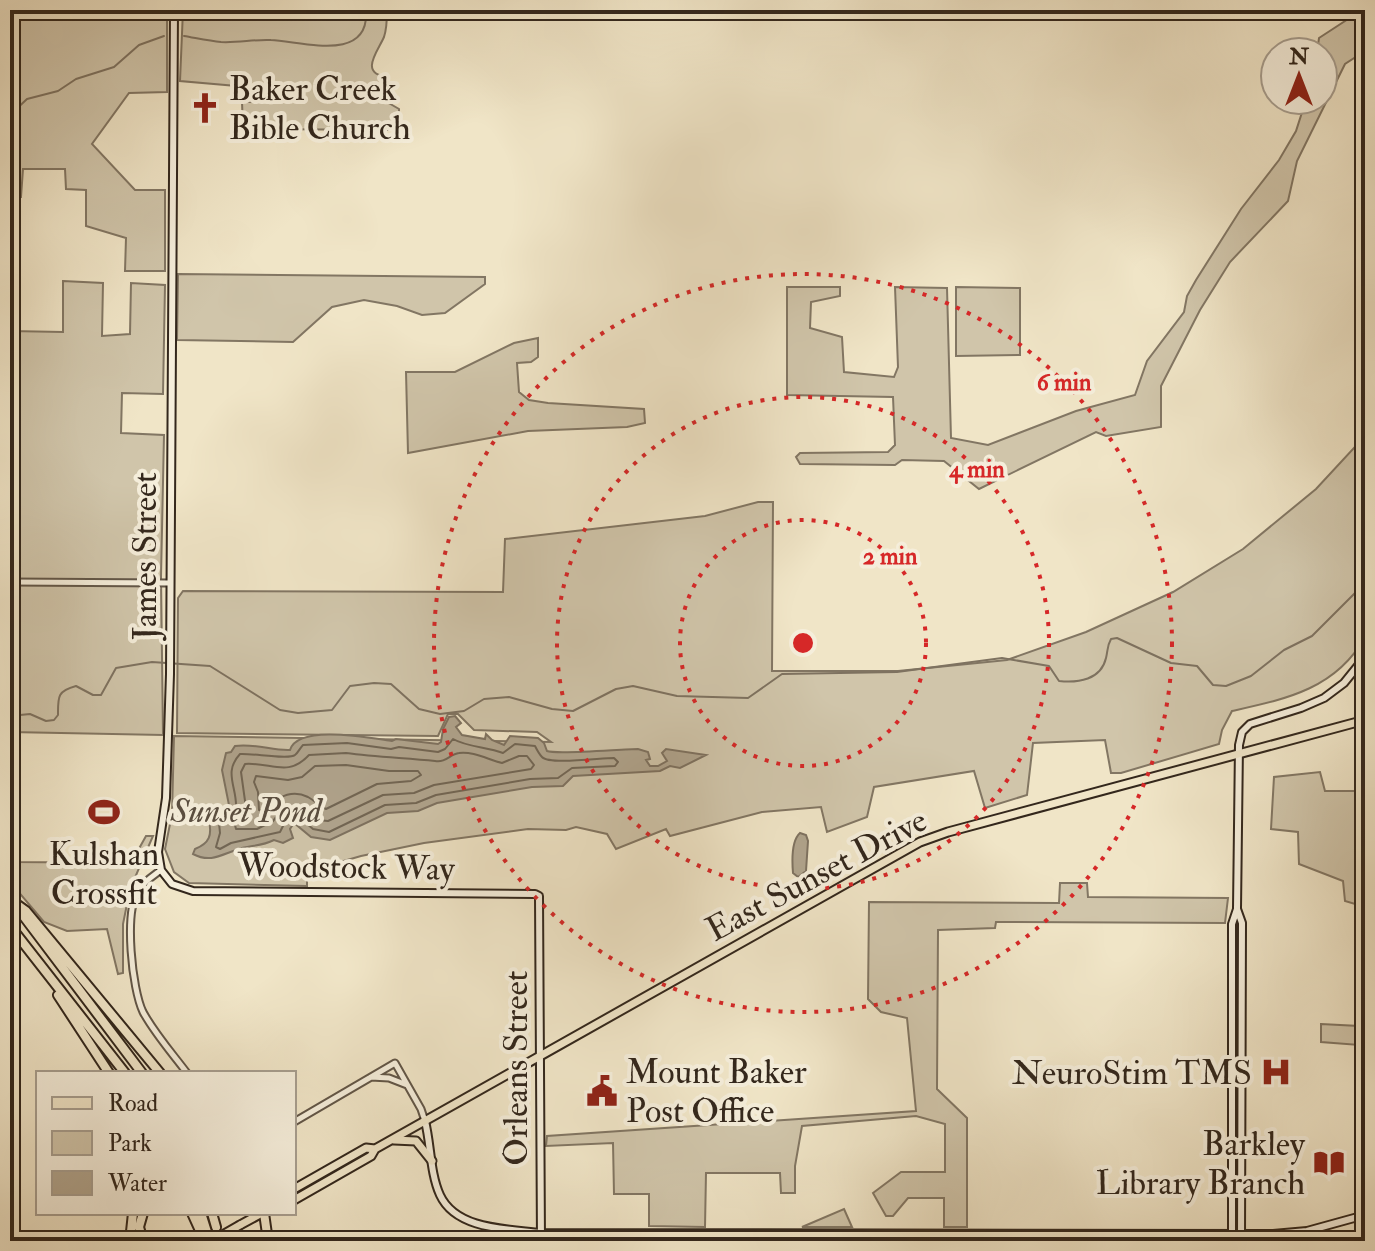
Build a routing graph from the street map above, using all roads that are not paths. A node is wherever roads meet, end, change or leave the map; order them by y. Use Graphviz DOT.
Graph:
graph roads {
  1 [pos="174,10"];
  2 [pos="10,582"];
  3 [pos="169,583"];
  4 [pos="1365,657"];
  5 [pos="1365,720"];
  6 [pos="1238,754"];
  7 [pos="161,870"];
  8 [pos="539,896"];
  9 [pos="11,899"];
  10 [pos="1237,909"];
  11 [pos="10,926"];
  12 [pos="52,980"];
  13 [pos="541,1055"];
  14 [pos="108,1071"];
  15 [pos="123,1071"];
  16 [pos="140,1071"];
  17 [pos="158,1071"];
  18 [pos="186,1071"];
  19 [pos="370,1077"];
  20 [pos="408,1085"];
  21 [pos="296,1121"];
  22 [pos="425,1121"];
  23 [pos="392,1140"];
  24 [pos="375,1149"];
  25 [pos="432,1161"];
  26 [pos="296,1188"];
  27 [pos="296,1199"];
  28 [pos="133,1215"];
  29 [pos="142,1215"];
  30 [pos="194,1215"];
  31 [pos="202,1215"];
  32 [pos="259,1215"];
  33 [pos="263,1215"];
  34 [pos="1364,1215"];
  35 [pos="210,1234"];
  36 [pos="541,1237"];
  37 [pos="1232,1237"];
  38 [pos="1241,1237"];
  39 [pos="130,1241"];
  40 [pos="140,1241"];
  41 [pos="268,1241"];
  1 -- 3 [label="main road, James Street"];
  2 -- 3 [label="street"];
  3 -- 7 [label="main road, James Street"];
  4 -- 6 [label="main road"];
  5 -- 6 [label="main road, East Sunset Drive"];
  6 -- 10 [label="main road"];
  6 -- 13 [label="main road, East Sunset Drive"];
  7 -- 8 [label="main road, Woodstock Way"];
  7 -- 18 [label="street"];
  8 -- 13 [label="main road, Orleans Street"];
  9 -- 16 [label="highway"];
  9 -- 17 [label="highway"];
  10 -- 37 [label="main road"];
  10 -- 38 [label="main road"];
  11 -- 12 [label="highway"];
  12 -- 14 [label="highway"];
  12 -- 15 [label="highway"];
  13 -- 22 [label="main road, East Sunset Drive"];
  13 -- 36 [label="main road, Orleans Street"];
  19 -- 20 [label="street"];
  19 -- 20 [label="street"];
  19 -- 21 [label="street"];
  20 -- 22 [label="street"];
  22 -- 23 [label="main road, East Sunset Drive"];
  22 -- 25 [label="main road"];
  23 -- 24 [label="main road, East Sunset Drive"];
  23 -- 25 [label="main road"];
  24 -- 26 [label="main road, East Sunset Drive"];
  24 -- 27 [label="main road, East Sunset Drive"];
  25 -- 36 [label="main road"];
  28 -- 39 [label="highway"];
  29 -- 40 [label="highway"];
  30 -- 35 [label="highway"];
  31 -- 35 [label="highway"];
  32 -- 35 [label="main road, bridge"];
  33 -- 41 [label="highway"];
  34 -- 38 [label="main road"];
  36 -- 37 [label="main road"];
  37 -- 38 [label="main road"];
}
